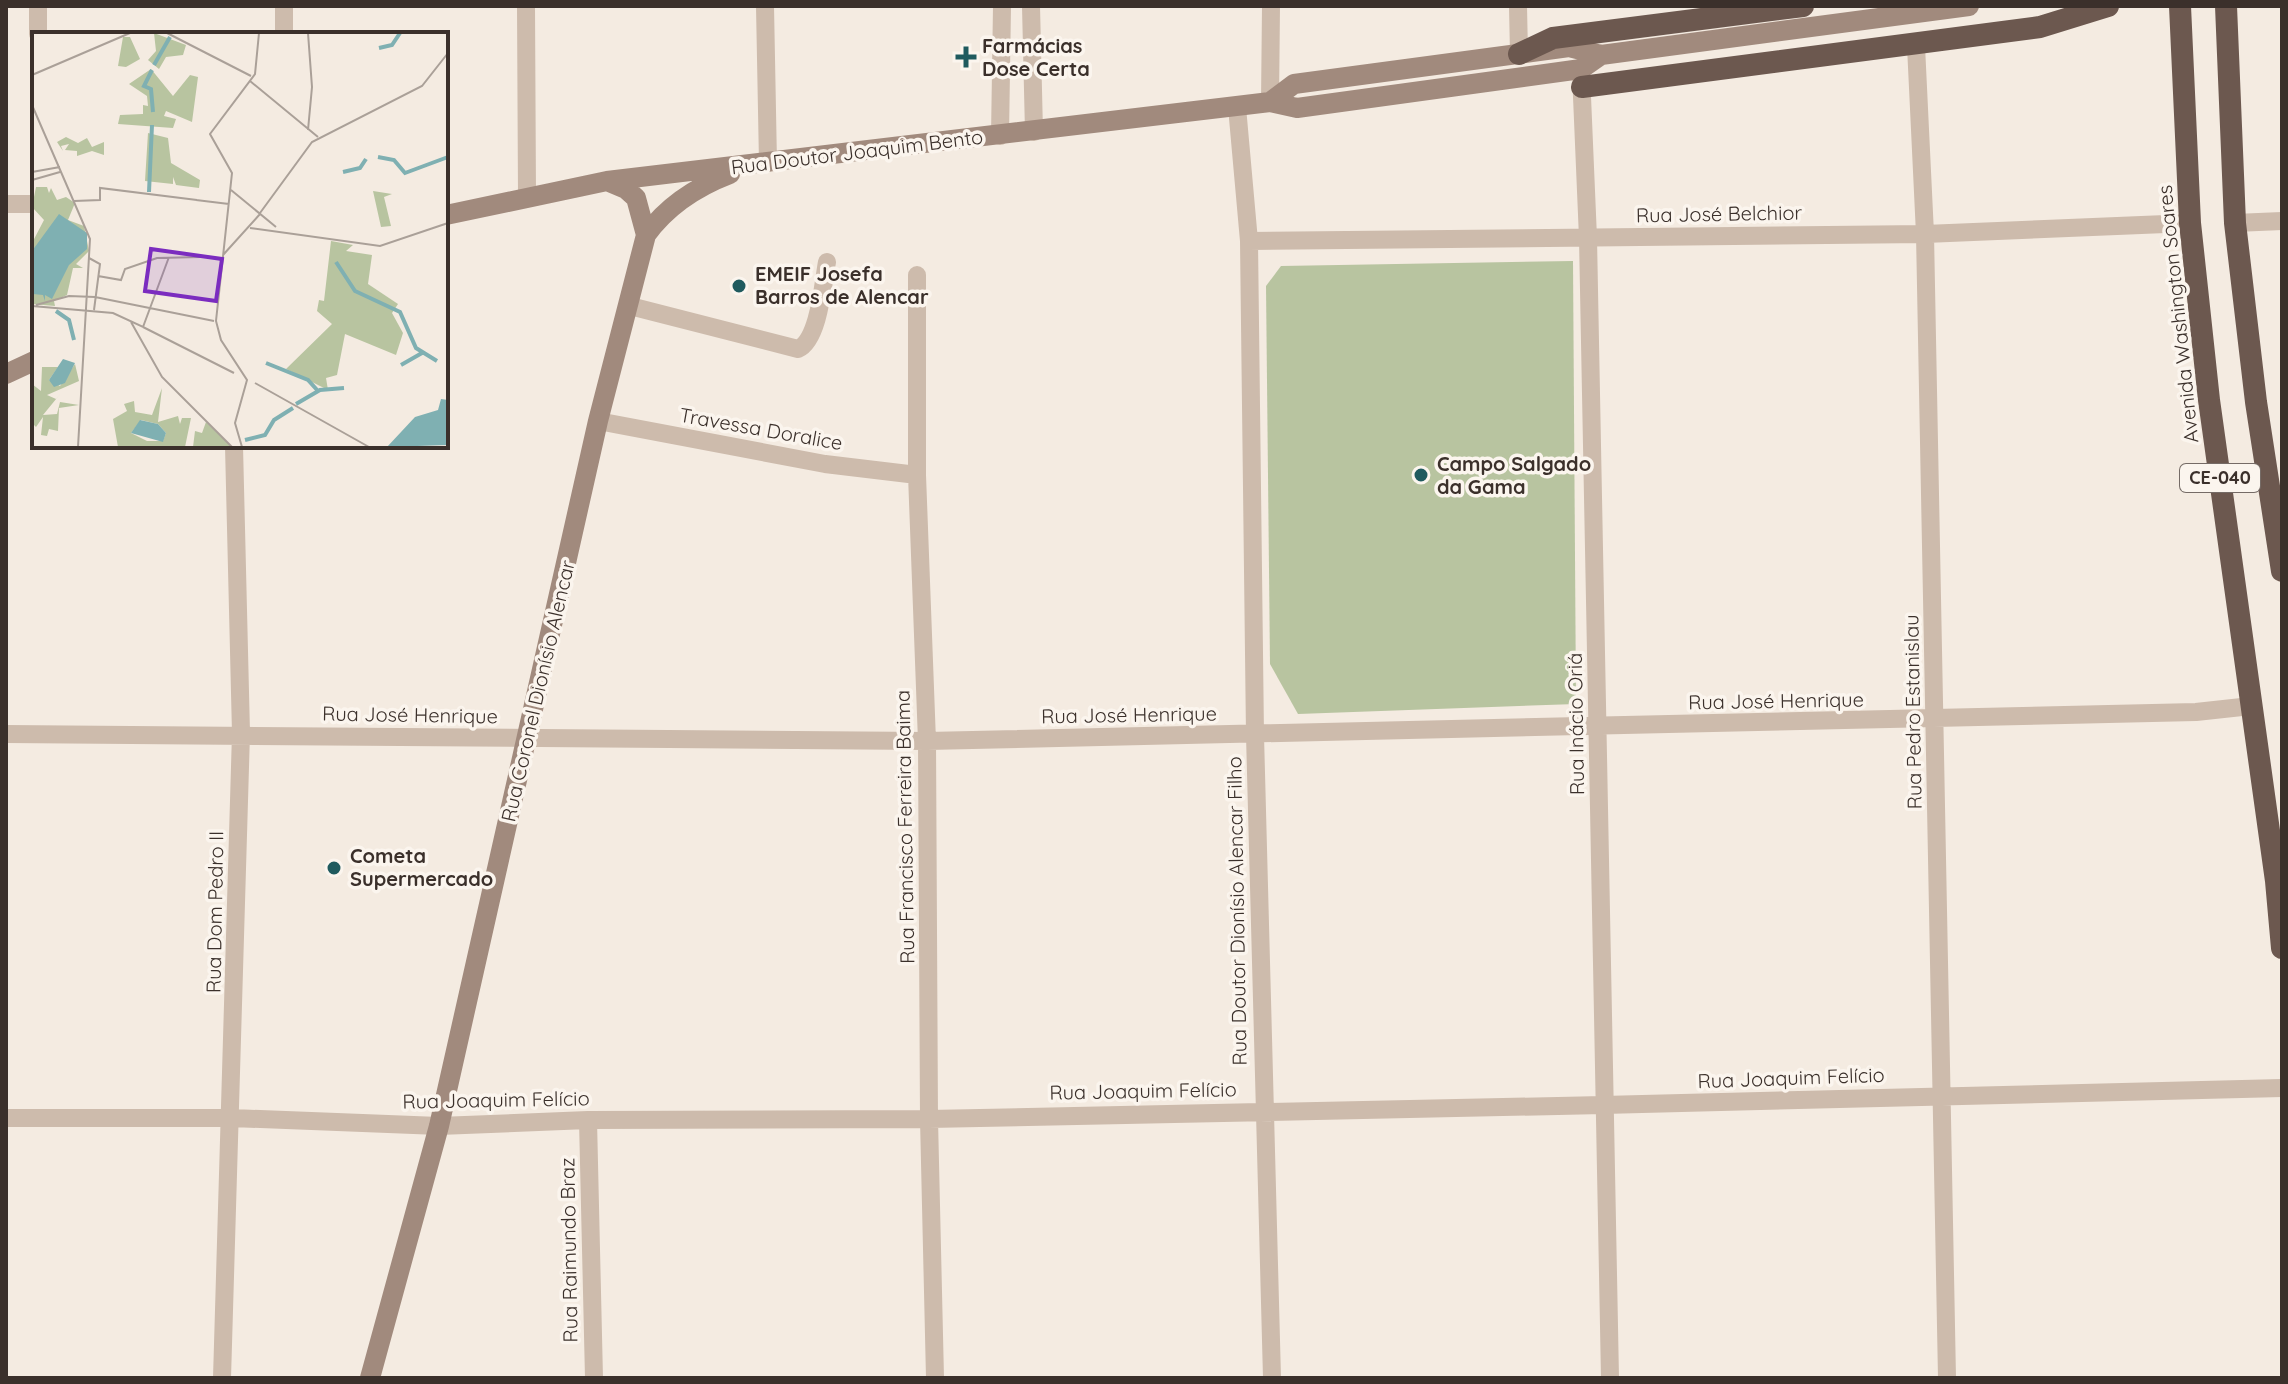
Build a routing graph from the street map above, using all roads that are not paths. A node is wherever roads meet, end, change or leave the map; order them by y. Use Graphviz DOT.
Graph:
graph roads {
  1 [pos="38,6"];
  2 [pos="284,6"];
  3 [pos="526,6"];
  4 [pos="765,6"];
  5 [pos="1002,6"];
  6 [pos="1031,6"];
  7 [pos="1271,6"];
  8 [pos="1518,6"];
  9 [pos="1803,6"];
  10 [pos="1969,6"];
  11 [pos="2108,6"];
  12 [pos="2180,6"];
  13 [pos="2226,6"];
  14 [pos="1759,9"];
  15 [pos="38,32"];
  16 [pos="284,32"];
  17 [pos="1916,46"];
  18 [pos="1519,54"];
  19 [pos="1601,55"];
  20 [pos="1582,78"];
  21 [pos="1270,102"];
  22 [pos="1237,107"];
  23 [pos="1034,132"];
  24 [pos="1000,136"];
  25 [pos="762,163"];
  26 [pos="607,181"];
  27 [pos="527,196"];
  28 [pos="6,204"];
  29 [pos="32,204"];
  30 [pos="448,215"];
  31 [pos="2282,221"];
  32 [pos="2190,223"];
  33 [pos="2235,223"];
  34 [pos="1925,234"];
  35 [pos="646,235"];
  36 [pos="1588,238"];
  37 [pos="1249,241"];
  38 [pos="827,262"];
  39 [pos="917,275"];
  40 [pos="630,306"];
  41 [pos="32,362"];
  42 [pos="6,374"];
  43 [pos="598,421"];
  44 [pos="234,448"];
  45 [pos="917,475"];
  46 [pos="2282,571"];
  47 [pos="2251,706"];
  48 [pos="1935,719"];
  49 [pos="1598,727"];
  50 [pos="241,733"];
  51 [pos="6,734"];
  52 [pos="1255,735"];
  53 [pos="528,740"];
  54 [pos="927,741"];
  55 [pos="2282,948"];
  56 [pos="2282,1088"];
  57 [pos="1943,1095"];
  58 [pos="1603,1105"];
  59 [pos="1264,1111"];
  60 [pos="6,1118"];
  61 [pos="232,1118"];
  62 [pos="929,1119"];
  63 [pos="588,1120"];
  64 [pos="439,1126"];
  65 [pos="222,1378"];
  66 [pos="370,1378"];
  67 [pos="594,1378"];
  68 [pos="935,1378"];
  69 [pos="1272,1378"];
  70 [pos="1610,1378"];
  71 [pos="1947,1378"];
  1 -- 15 [label="street"];
  2 -- 16 [label="street"];
  3 -- 27 [label="street"];
  4 -- 25 [label="street"];
  5 -- 24 [label="street"];
  6 -- 23 [label="street"];
  7 -- 21 [label="street"];
  8 -- 18 [label="street"];
  9 -- 14 [label="highway"];
  10 -- 19 [label="main road, Rua Doutor Joaquim Bento"];
  11 -- 17 [label="highway"];
  12 -- 32 [label="highway, Avenida Washington Soares / CE-040"];
  13 -- 33 [label="highway, CE-040"];
  14 -- 18 [label="highway"];
  17 -- 20 [label="highway"];
  17 -- 34 [label="street, Rua Pedro Estanislau"];
  18 -- 19 [label="main road, Rua Doutor Joaquim Bento"];
  18 -- 21 [label="main road, Rua Doutor Joaquim Bento"];
  19 -- 20 [label="main road, Rua Doutor Joaquim Bento"];
  20 -- 21 [label="main road, Rua Doutor Joaquim Bento"];
  20 -- 36 [label="street, Rua Inácio Oriá"];
  21 -- 22 [label="main road, Rua Doutor Joaquim Bento"];
  22 -- 23 [label="main road, Rua Doutor Joaquim Bento"];
  22 -- 37 [label="street, Rua Doutor Dionísio Alencar Filho"];
  23 -- 24 [label="main road, Rua Doutor Joaquim Bento"];
  24 -- 25 [label="main road, Rua Doutor Joaquim Bento"];
  25 -- 26 [label="main road, Rua Doutor Joaquim Bento"];
  25 -- 35 [label="main road, Rua Coronel Dionísio Alencar"];
  26 -- 27 [label="main road, Rua Doutor Joaquim Bento"];
  26 -- 35 [label="main road, Rua Coronel Dionísio Alencar"];
  27 -- 30 [label="main road, Rua Doutor Joaquim Bento"];
  28 -- 29 [label="street"];
  31 -- 33 [label="street"];
  32 -- 34 [label="street, Rua José Belchior"];
  32 -- 47 [label="highway, Avenida Washington Soares / CE-040"];
  33 -- 46 [label="highway, CE-040"];
  34 -- 36 [label="street, Rua José Belchior"];
  34 -- 48 [label="street, Rua Pedro Estanislau"];
  35 -- 40 [label="main road, Rua Coronel Dionísio Alencar"];
  36 -- 37 [label="street, Rua José Belchior"];
  36 -- 49 [label="street, Rua Inácio Oriá"];
  37 -- 52 [label="street, Rua Doutor Dionísio Alencar Filho"];
  38 -- 40 [label="street"];
  39 -- 45 [label="street, Rua Francisco Ferreira Baima"];
  40 -- 43 [label="main road, Rua Coronel Dionísio Alencar"];
  41 -- 42 [label="main road"];
  43 -- 45 [label="street, Travessa Doralice"];
  43 -- 53 [label="main road, Rua Coronel Dionísio Alencar"];
  44 -- 50 [label="street, Rua Dom Pedro II"];
  45 -- 54 [label="street, Rua Francisco Ferreira Baima"];
  47 -- 48 [label="street, Rua José Henrique"];
  47 -- 55 [label="highway, Avenida Washington Soares / CE-040"];
  48 -- 49 [label="street, Rua José Henrique"];
  48 -- 57 [label="street, Rua Pedro Estanislau"];
  49 -- 52 [label="street, Rua José Henrique"];
  49 -- 58 [label="street, Rua Inácio Oriá"];
  50 -- 51 [label="street, Rua José Henrique"];
  50 -- 53 [label="street, Rua José Henrique"];
  50 -- 61 [label="street, Rua Dom Pedro II"];
  52 -- 54 [label="street, Rua José Henrique"];
  52 -- 59 [label="street, Rua Doutor Dionísio Alencar Filho"];
  53 -- 54 [label="street, Rua José Henrique"];
  53 -- 64 [label="main road, Rua Coronel Dionísio Alencar"];
  54 -- 62 [label="street, Rua Francisco Ferreira Baima"];
  56 -- 57 [label="street, Rua Joaquim Felício"];
  57 -- 58 [label="street, Rua Joaquim Felício"];
  57 -- 71 [label="street, Rua Pedro Estanislau"];
  58 -- 59 [label="street, Rua Joaquim Felício"];
  58 -- 70 [label="street, Rua Inácio Oriá"];
  59 -- 62 [label="street, Rua Joaquim Felício"];
  59 -- 69 [label="street, Rua Doutor Dionísio Alencar Filho"];
  60 -- 61 [label="street, Rua Joaquim Felício"];
  61 -- 64 [label="street, Rua Joaquim Felício"];
  61 -- 65 [label="street, Rua Dom Pedro II"];
  62 -- 63 [label="street, Rua Joaquim Felício"];
  62 -- 68 [label="street, Rua Francisco Ferreira Baima"];
  63 -- 64 [label="street, Rua Joaquim Felício"];
  63 -- 67 [label="street, Rua Raimundo Braz"];
  64 -- 66 [label="main road, Rua Coronel Dionísio Alencar"];
}
